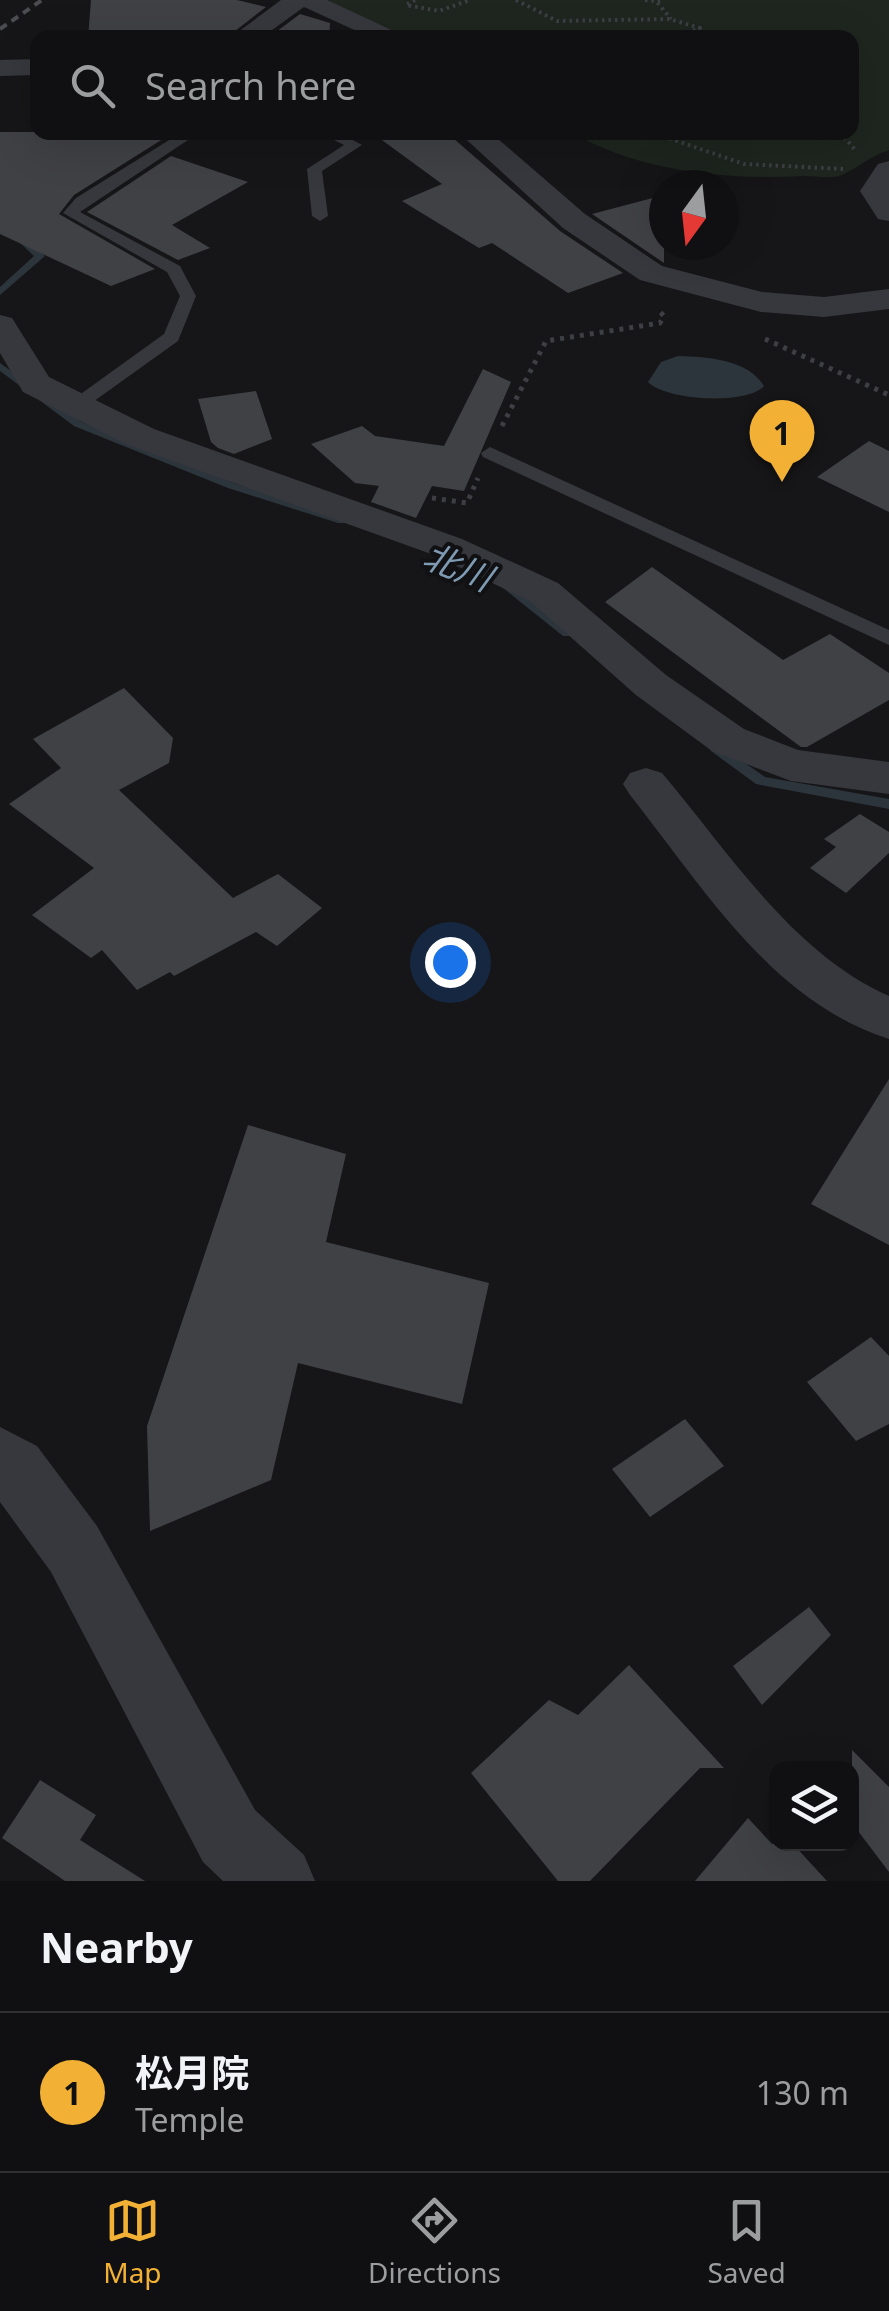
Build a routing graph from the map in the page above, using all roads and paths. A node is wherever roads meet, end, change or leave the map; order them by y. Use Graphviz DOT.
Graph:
graph roads {
  1 [pos="298,0"];
  2 [pos="314,0"];
  3 [pos="415,0"];
  4 [pos="470,0"];
  5 [pos="516,0"];
  6 [pos="645,0"];
  7 [pos="658,0"];
  8 [pos="672,20"];
  9 [pos="254,30"];
  10 [pos="376,30"];
  11 [pos="696,30"];
  12 [pos="30,67"];
  13 [pos="0,68"];
  14 [pos="180,140"];
  15 [pos="345,140"];
  16 [pos="481,140"];
  17 [pos="674,140"];
  18 [pos="854,169"];
  19 [pos="889,170"];
  20 [pos="889,212"];
  21 [pos="320,216"];
  22 [pos="651,273"];
  23 [pos="889,299"];
  24 [pos="0,325"];
  25 [pos="77,405"];
  26 [pos="490,453"];
  27 [pos="429,498"];
  28 [pos="889,638"];
  29 [pos="889,778"];
  30 [pos="646,784"];
  31 [pos="889,1019"];
  32 [pos="0,1458"];
  33 [pos="278,1881"];
  1 -- 9 [label="street"];
  2 -- 10 [label="street"];
  3 -- 4 [label="path"];
  5 -- 8 [label="path"];
  6 -- 7 [label="path"];
  7 -- 8 [label="path"];
  8 -- 11 [label="path"];
  12 -- 13 [label="street"];
  14 -- 25 [label="lane"];
  15 -- 21 [label="lane"];
  16 -- 22 [label="street"];
  17 -- 18 [label="path"];
  19 -- 20 [label="street"];
  22 -- 23 [label="street"];
  22 -- 26 [label="path"];
  24 -- 25 [label="street"];
  25 -- 29 [label="street"];
  26 -- 27 [label="path"];
  26 -- 28 [label="lane"];
  30 -- 31 [label="street"];
  32 -- 33 [label="street"];
}
